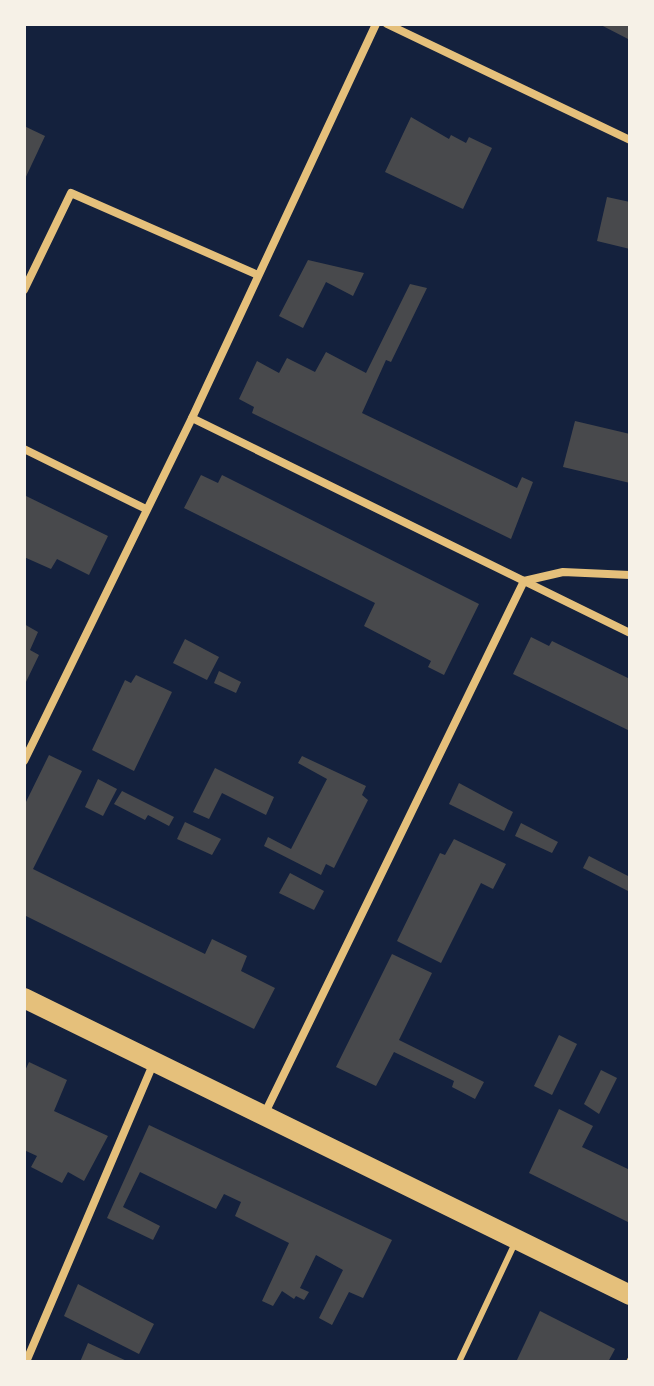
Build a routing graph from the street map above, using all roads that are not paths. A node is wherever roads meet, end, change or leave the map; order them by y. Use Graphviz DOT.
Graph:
graph roads {
  1 [pos="376,24"];
  2 [pos="387,24"];
  3 [pos="630,140"];
  4 [pos="258,275"];
  5 [pos="24,290"];
  6 [pos="192,418"];
  7 [pos="24,449"];
  8 [pos="146,509"];
  9 [pos="630,575"];
  10 [pos="524,581"];
  11 [pos="630,633"];
  12 [pos="24,761"];
  13 [pos="24,998"];
  14 [pos="154,1061"];
  15 [pos="264,1115"];
  16 [pos="516,1239"];
  17 [pos="630,1295"];
  18 [pos="26,1362"];
  19 [pos="459,1362"];
  1 -- 4 [label="street"];
  2 -- 3 [label="street"];
  4 -- 5 [label="street"];
  4 -- 6 [label="street"];
  6 -- 8 [label="street"];
  6 -- 10 [label="street"];
  7 -- 8 [label="street"];
  8 -- 12 [label="street"];
  9 -- 10 [label="street"];
  10 -- 11 [label="street"];
  10 -- 15 [label="street"];
  13 -- 14 [label="main road"];
  14 -- 15 [label="main road"];
  14 -- 18 [label="street"];
  15 -- 16 [label="main road"];
  16 -- 17 [label="main road"];
  16 -- 19 [label="lane"];
}
